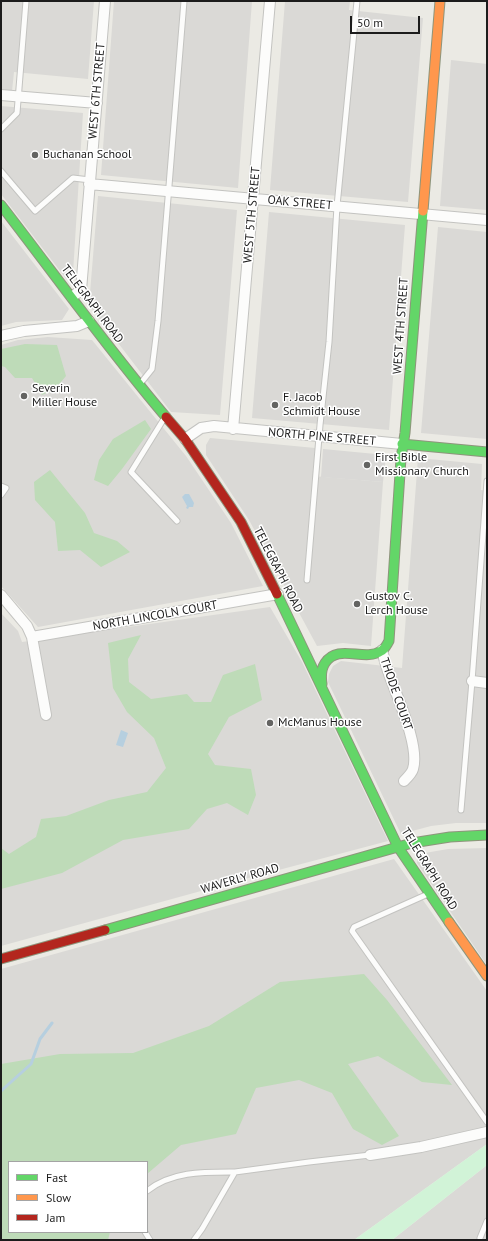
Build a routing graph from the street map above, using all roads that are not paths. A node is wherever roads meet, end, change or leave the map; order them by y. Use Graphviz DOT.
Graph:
graph roads {
  1 [pos="26,1"];
  2 [pos="104,1"];
  3 [pos="184,1"];
  4 [pos="270,1"];
  5 [pos="357,1"];
  6 [pos="440,1"];
  7 [pos="1,95"];
  8 [pos="18,96"];
  9 [pos="97,103"];
  10 [pos="1,128"];
  11 [pos="1,171"];
  12 [pos="89,182"];
  13 [pos="169,191"];
  14 [pos="253,199"];
  15 [pos="1,205"];
  16 [pos="338,206"];
  17 [pos="422,214"];
  18 [pos="487,220"];
  19 [pos="72,297"];
  20 [pos="89,321"];
  21 [pos="1,336"];
  22 [pos="139,385"];
  23 [pos="166,416"];
  24 [pos="233,429"];
  25 [pos="319,437"];
  26 [pos="184,439"];
  27 [pos="402,444"];
  28 [pos="487,452"];
  29 [pos="487,481"];
  30 [pos="1,486"];
  31 [pos="1,495"];
  32 [pos="177,521"];
  33 [pos="307,580"];
  34 [pos="278,594"];
  35 [pos="1,595"];
  36 [pos="32,637"];
  37 [pos="303,647"];
  38 [pos="382,650"];
  39 [pos="322,654"];
  40 [pos="472,681"];
  41 [pos="487,683"];
  42 [pos="322,685"];
  43 [pos="46,715"];
  44 [pos="404,781"];
  45 [pos="461,810"];
  46 [pos="487,835"];
  47 [pos="398,847"];
  48 [pos="429,894"];
  49 [pos="1,959"];
  50 [pos="487,976"];
  51 [pos="487,1122"];
  52 [pos="487,1132"];
  53 [pos="370,1155"];
  54 [pos="235,1172"];
  55 [pos="148,1190"];
  56 [pos="487,1221"];
  57 [pos="480,1239"];
  58 [pos="194,1240"];
  1 -- 8 [label="lane"];
  2 -- 9 [label="street, WEST 6TH STREET"];
  3 -- 13 [label="lane"];
  4 -- 14 [label="street, WEST 5TH STREET"];
  5 -- 16 [label="lane"];
  6 -- 17 [label="street, WEST 4TH STREET"];
  7 -- 8 [label="street"];
  8 -- 9 [label="street"];
  8 -- 10 [label="lane"];
  9 -- 12 [label="street, WEST 6TH STREET"];
  11 -- 12 [label="lane"];
  12 -- 13 [label="street, OAK STREET"];
  12 -- 19 [label="street, WEST 6TH STREET"];
  13 -- 14 [label="street, OAK STREET"];
  13 -- 22 [label="lane"];
  14 -- 16 [label="street, OAK STREET"];
  14 -- 24 [label="street, WEST 5TH STREET"];
  15 -- 19 [label="street, TELEGRAPH ROAD"];
  16 -- 17 [label="street, OAK STREET"];
  16 -- 25 [label="lane"];
  17 -- 18 [label="street, OAK STREET"];
  17 -- 27 [label="street, WEST 4TH STREET"];
  19 -- 20 [label="street, TELEGRAPH ROAD"];
  20 -- 21 [label="street"];
  20 -- 22 [label="street, TELEGRAPH ROAD"];
  22 -- 23 [label="street, TELEGRAPH ROAD"];
  23 -- 26 [label="street, TELEGRAPH ROAD"];
  23 -- 32 [label="lane"];
  24 -- 25 [label="street, NORTH PINE STREET"];
  24 -- 26 [label="street, NORTH PINE STREET"];
  25 -- 27 [label="street, NORTH PINE STREET"];
  25 -- 33 [label="lane"];
  26 -- 34 [label="street, TELEGRAPH ROAD"];
  27 -- 28 [label="street, NORTH PINE STREET"];
  27 -- 38 [label="street, WEST 4TH STREET"];
  29 -- 40 [label="lane"];
  30 -- 31 [label="lane"];
  34 -- 36 [label="street, NORTH LINCOLN COURT"];
  34 -- 37 [label="street, TELEGRAPH ROAD"];
  35 -- 36 [label="street"];
  36 -- 43 [label="street"];
  37 -- 39 [label="street"];
  37 -- 42 [label="street, TELEGRAPH ROAD"];
  38 -- 39 [label="street"];
  38 -- 44 [label="street, THODE COURT"];
  39 -- 42 [label="street"];
  40 -- 41 [label="street"];
  40 -- 45 [label="lane"];
  42 -- 47 [label="street, TELEGRAPH ROAD"];
  46 -- 47 [label="street, WAVERLY ROAD"];
  47 -- 48 [label="street, TELEGRAPH ROAD"];
  47 -- 49 [label="street, WAVERLY ROAD"];
  48 -- 50 [label="street, TELEGRAPH ROAD"];
  48 -- 51 [label="lane"];
  52 -- 53 [label="street"];
  53 -- 54 [label="lane"];
  54 -- 55 [label="lane"];
  54 -- 58 [label="lane"];
  56 -- 57 [label="lane"];
}
